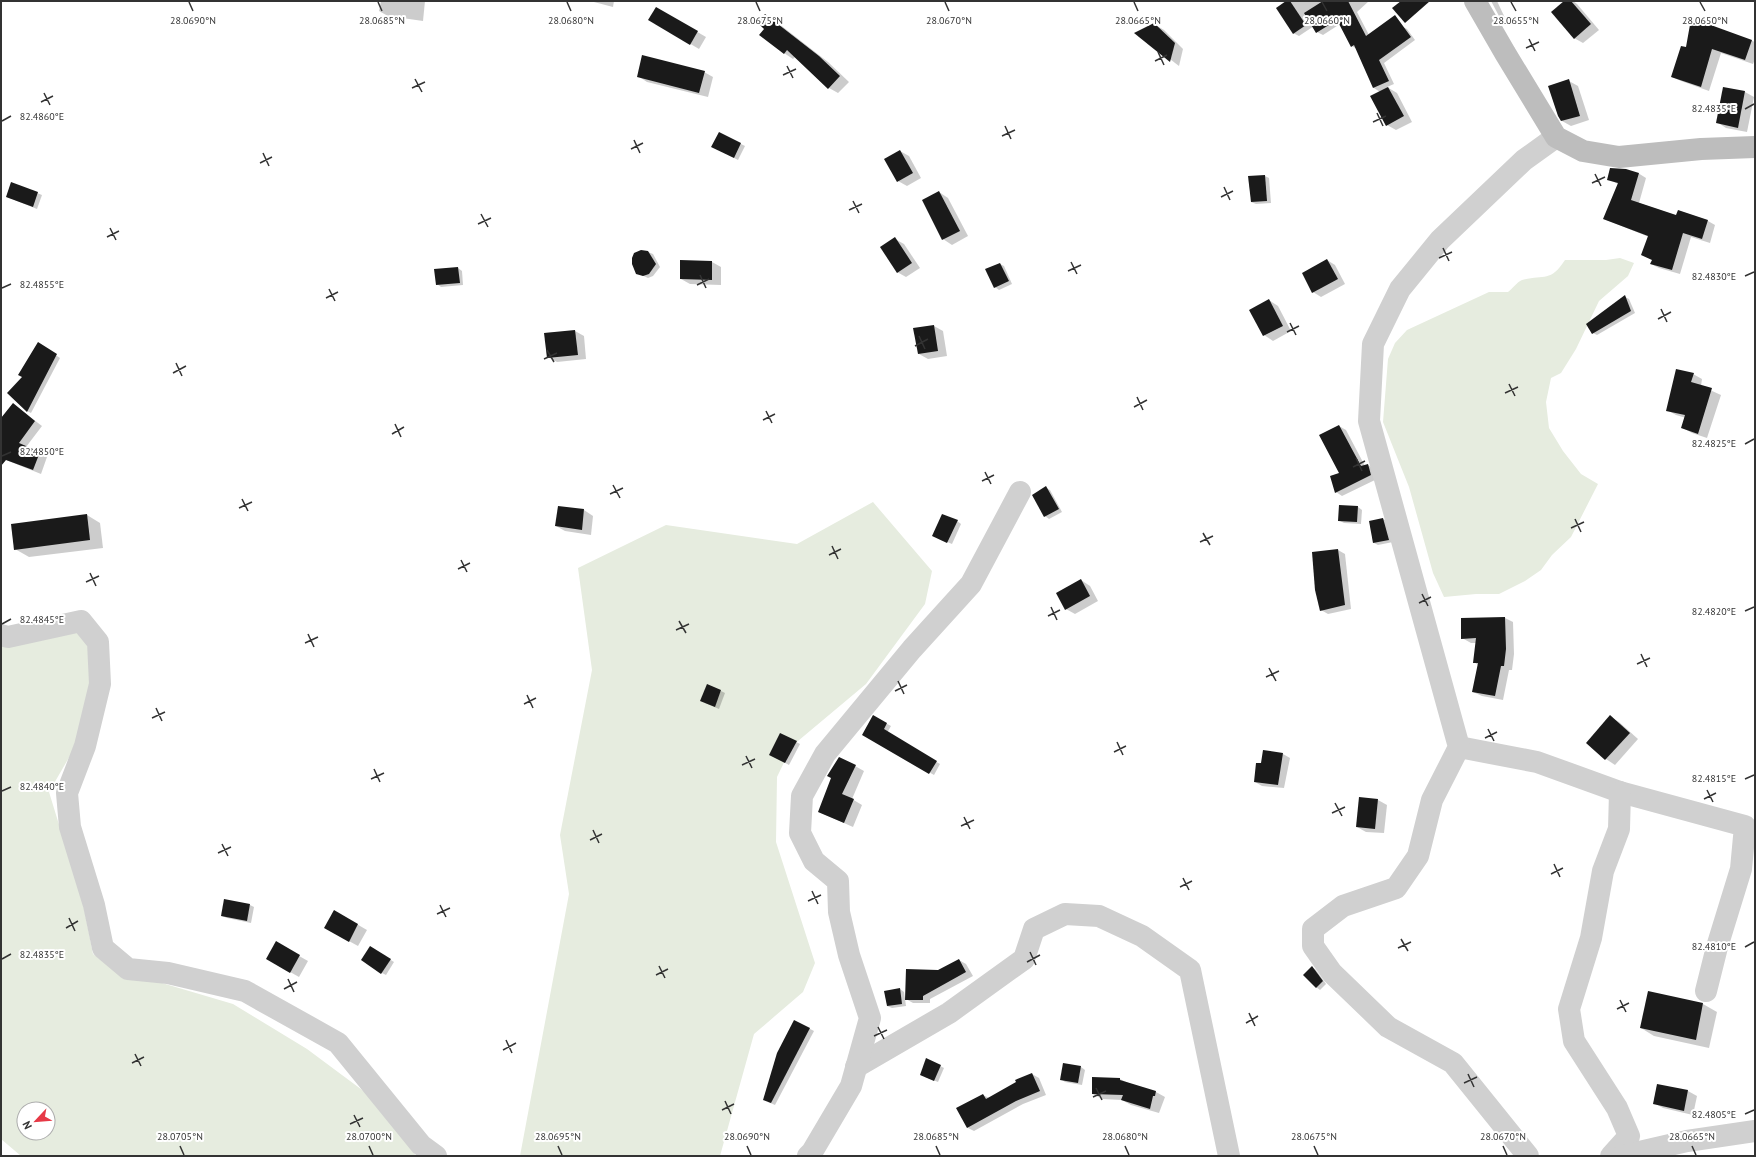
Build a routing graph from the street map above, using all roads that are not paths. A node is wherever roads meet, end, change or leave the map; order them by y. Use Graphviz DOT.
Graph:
graph roads {
  1 [pos="1475,1"];
  2 [pos="1556,136"];
  3 [pos="1755,147"];
  4 [pos="1020,492"];
  5 [pos="1,635"];
  6 [pos="1459,747"];
  7 [pos="1620,792"];
  8 [pos="1706,992"];
  9 [pos="856,1067"];
  10 [pos="1755,1131"];
  11 [pos="436,1156"];
  12 [pos="808,1156"];
  13 [pos="1229,1156"];
  14 [pos="1528,1156"];
  15 [pos="1612,1156"];
  16 [pos="1622,1156"];
  1 -- 2 [label="street"];
  2 -- 3 [label="street"];
  2 -- 6 [label="street"];
  4 -- 9 [label="street"];
  5 -- 11 [label="street"];
  6 -- 7 [label="street"];
  6 -- 14 [label="street"];
  7 -- 8 [label="street"];
  7 -- 15 [label="street"];
  9 -- 12 [label="street"];
  9 -- 13 [label="street"];
  10 -- 16 [label="street"];
}
